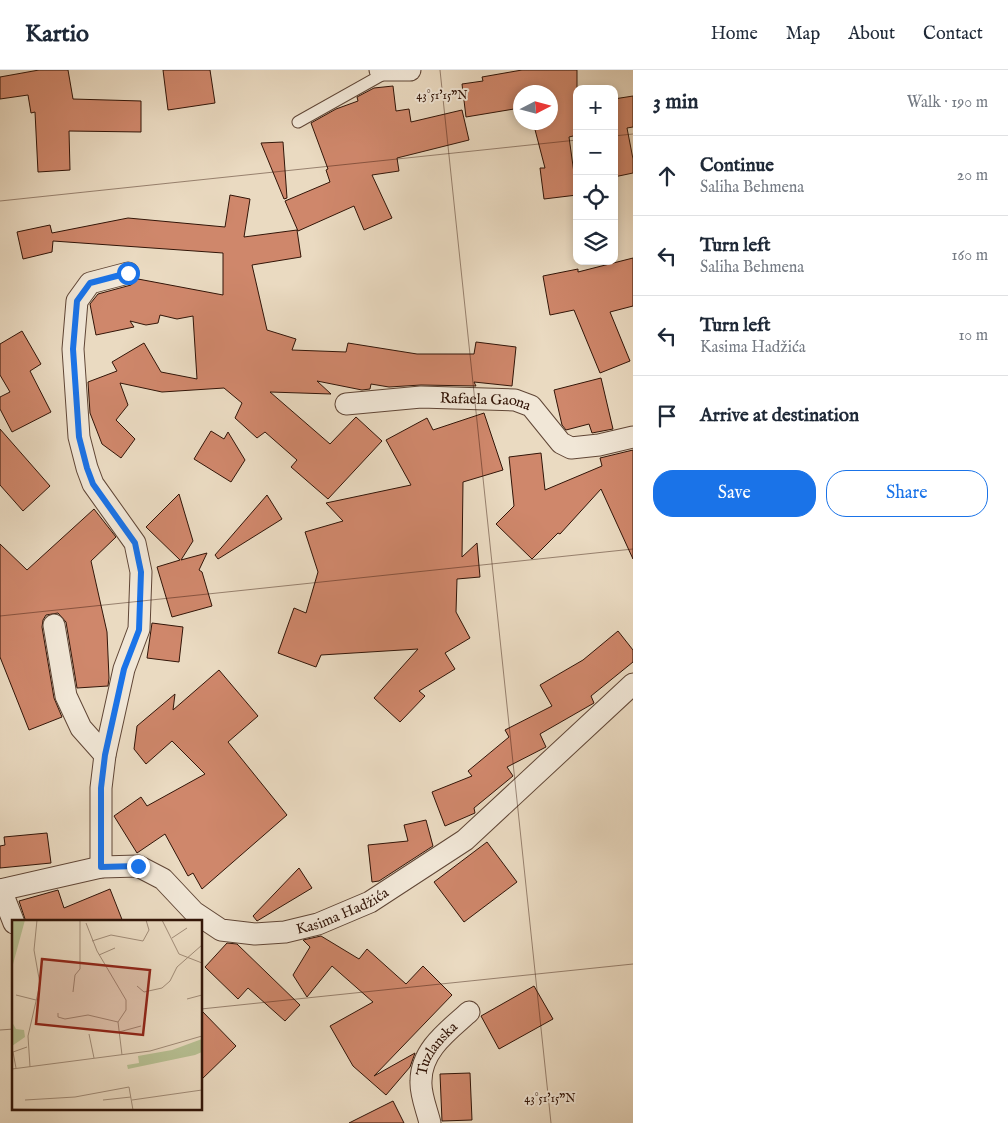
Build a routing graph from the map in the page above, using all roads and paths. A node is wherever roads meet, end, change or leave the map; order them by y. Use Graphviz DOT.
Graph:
graph roads {
  1 [pos="410,70"];
  2 [pos="384,71"];
  3 [pos="298,122"];
  4 [pos="128,273"];
  5 [pos="346,404"];
  6 [pos="633,437"];
  7 [pos="54,625"];
  8 [pos="633,684"];
  9 [pos="105,755"];
  10 [pos="101,867"];
  11 [pos="0,890"];
  12 [pos="13,920"];
  13 [pos="468,1012"];
  14 [pos="430,1123"];
  1 -- 2 [label="street"];
  2 -- 3 [label="lane"];
  4 -- 9 [label="street"];
  5 -- 6 [label="street, Rafaela Gaona"];
  7 -- 9 [label="street"];
  8 -- 10 [label="street, Kasima Hadžića"];
  9 -- 10 [label="street"];
  10 -- 11 [label="street, Kasima Hadžića"];
  11 -- 12 [label="street"];
  13 -- 14 [label="street, Tuzlanska"];
}
